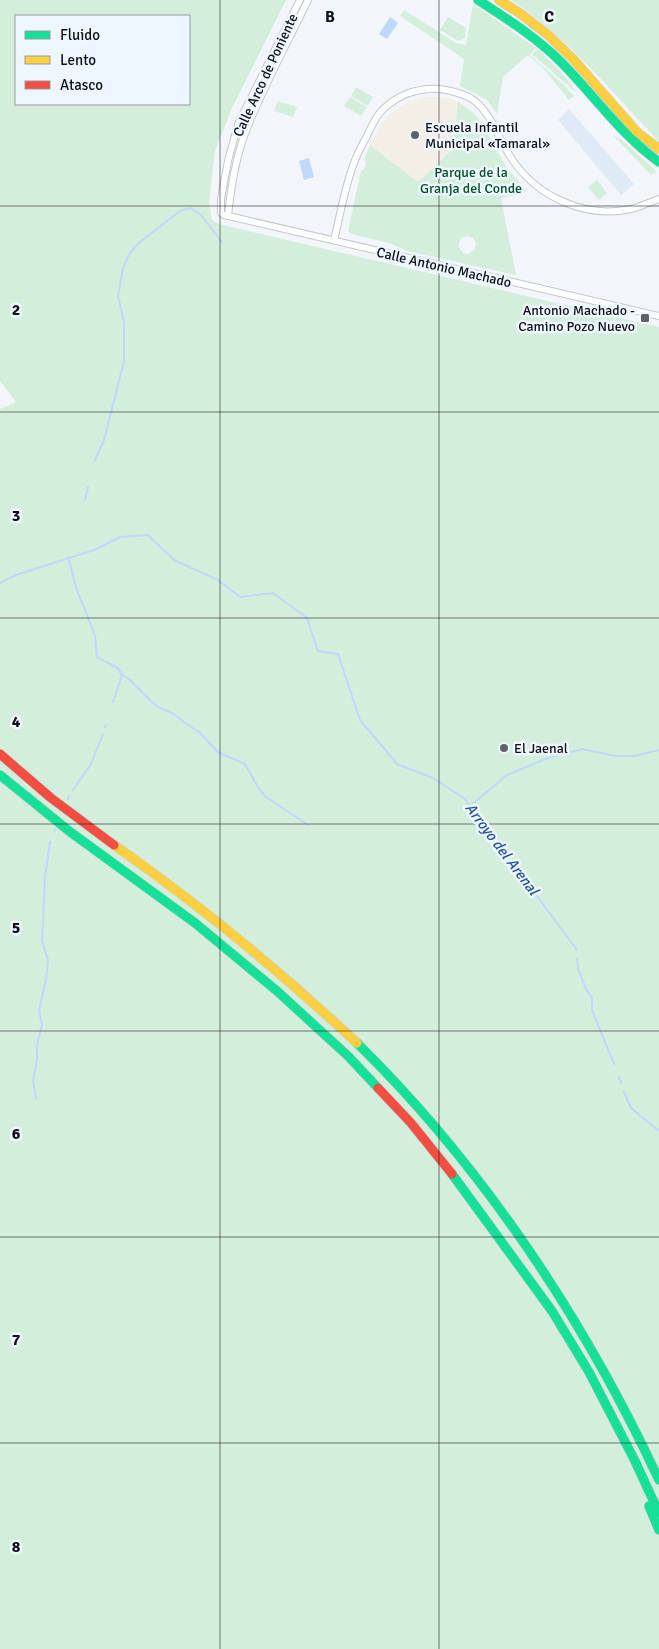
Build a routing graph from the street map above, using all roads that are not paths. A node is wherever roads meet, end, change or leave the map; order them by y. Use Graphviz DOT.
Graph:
graph roads {
  1 [pos="300,0"];
  2 [pos="308,0"];
  3 [pos="478,0"];
  4 [pos="499,0"];
  5 [pos="659,149"];
  6 [pos="659,162"];
  7 [pos="659,198"];
  8 [pos="229,208"];
  9 [pos="220,210"];
  10 [pos="228,216"];
  11 [pos="334,240"];
  12 [pos="659,316"];
  13 [pos="0,754"];
  14 [pos="0,775"];
  15 [pos="610,1412"];
  16 [pos="659,1480"];
  17 [pos="659,1513"];
  18 [pos="659,1530"];
  1 -- 9 [label="street, Calle Arco de Poniente"];
  2 -- 8 [label="street, Calle Arco de Poniente"];
  3 -- 6 [label="main road"];
  4 -- 5 [label="main road"];
  7 -- 11 [label="street"];
  8 -- 9 [label="street"];
  8 -- 10 [label="street, Calle Arco de Poniente"];
  9 -- 10 [label="street"];
  10 -- 11 [label="street, Calle Antonio Machado"];
  11 -- 12 [label="street, Calle Antonio Machado"];
  13 -- 16 [label="main road"];
  14 -- 15 [label="main road"];
  15 -- 17 [label="main road"];
  15 -- 18 [label="main road"];
}
